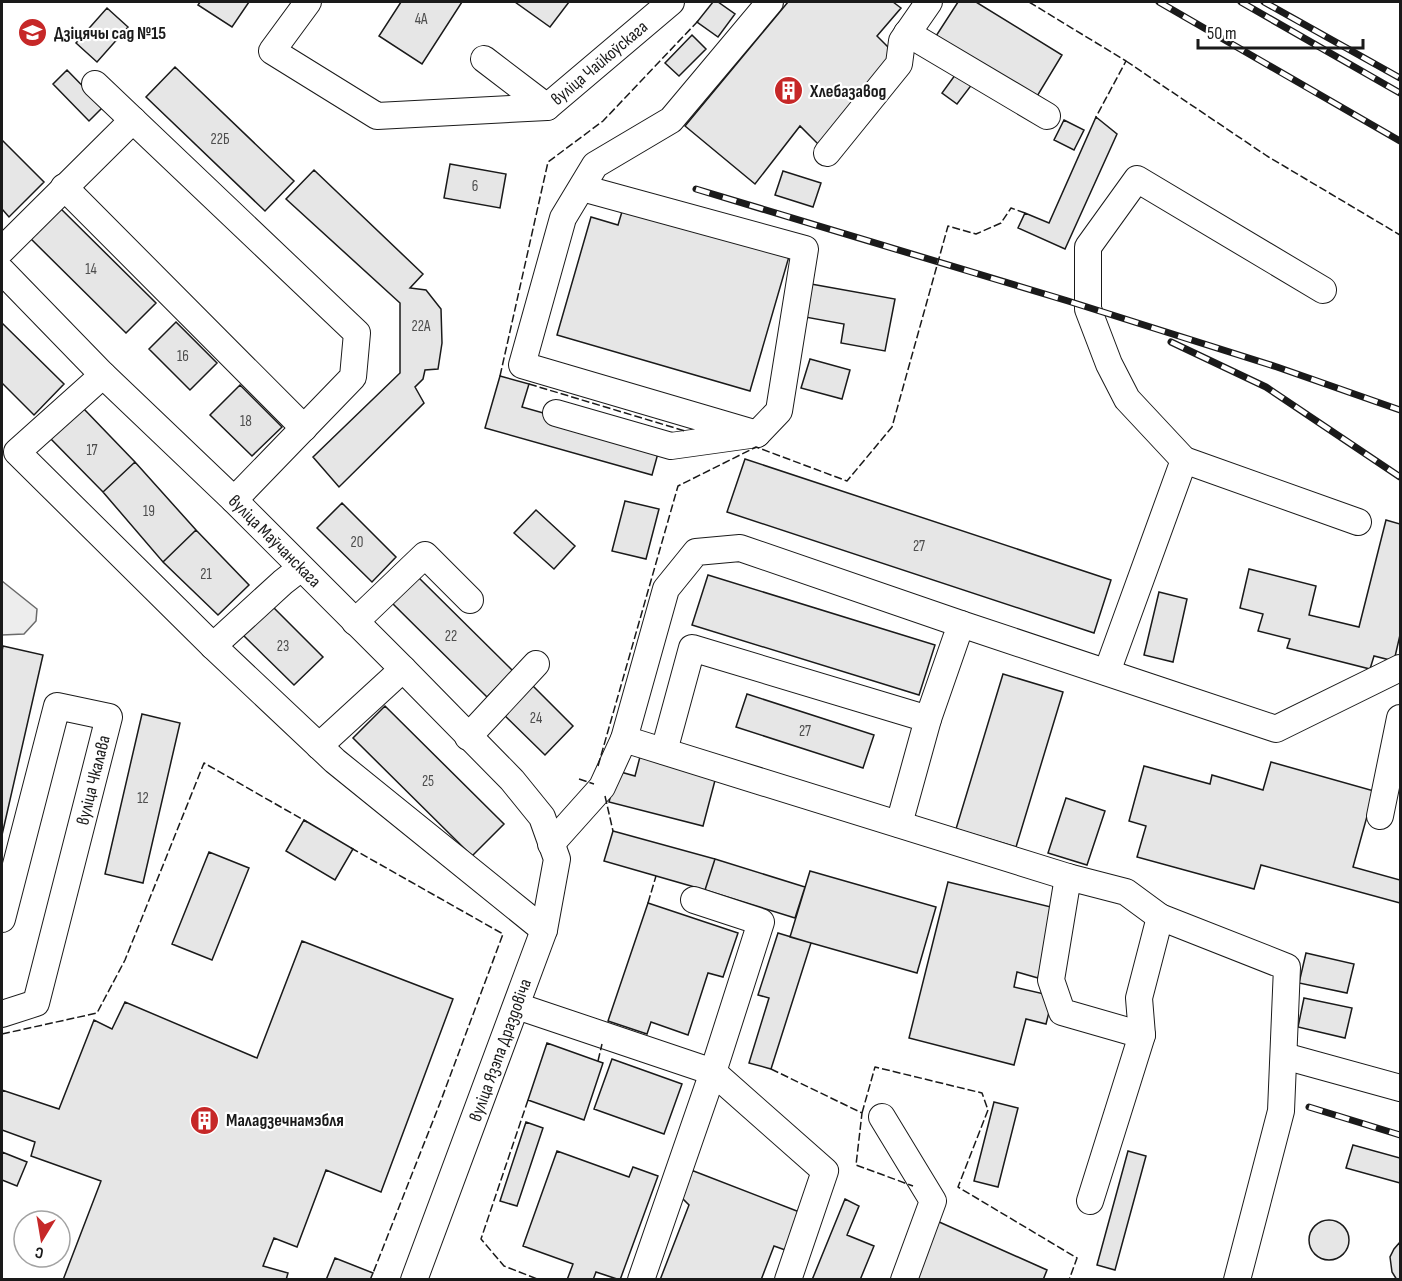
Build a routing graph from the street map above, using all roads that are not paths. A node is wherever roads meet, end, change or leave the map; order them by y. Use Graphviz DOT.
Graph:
graph roads {
  1 [pos="308,2"];
  2 [pos="671,2"];
  3 [pos="770,2"];
  4 [pos="929,2"];
  5 [pos="907,33"];
  6 [pos="484,59"];
  7 [pos="95,84"];
  8 [pos="547,107"];
  9 [pos="1047,116"];
  10 [pos="132,120"];
  11 [pos="827,153"];
  12 [pos="64,188"];
  13 [pos="582,188"];
  14 [pos="2,250"];
  15 [pos="2,271"];
  16 [pos="1323,290"];
  17 [pos="103,375"];
  18 [pos="556,413"];
  19 [pos="304,428"];
  20 [pos="757,434"];
  21 [pos="9,443"];
  22 [pos="1184,460"];
  23 [pos="234,500"];
  24 [pos="1358,522"];
  25 [pos="301,568"];
  26 [pos="470,600"];
  27 [pos="355,622"];
  28 [pos="961,624"];
  29 [pos="213,646"];
  30 [pos="536,664"];
  31 [pos="1401,668"];
  32 [pos="403,669"];
  33 [pos="1107,672"];
  34 [pos="1401,718"];
  35 [pos="928,719"];
  36 [pos="468,737"];
  37 [pos="624,739"];
  38 [pos="319,746"];
  39 [pos="664,751"];
  40 [pos="1380,816"];
  41 [pos="542,817"];
  42 [pos="899,824"];
  43 [pos="551,844"];
  44 [pos="1068,877"];
  45 [pos="694,900"];
  46 [pos="1160,916"];
  47 [pos="2,919"];
  48 [pos="544,930"];
  49 [pos="517,1006"];
  50 [pos="2,1014"];
  51 [pos="1142,1035"];
  52 [pos="1284,1056"];
  53 [pos="713,1072"];
  54 [pos="1401,1088"];
  55 [pos="882,1117"];
  56 [pos="1090,1201"];
  57 [pos="414,1280"];
  58 [pos="641,1280"];
  59 [pos="788,1280"];
  60 [pos="904,1280"];
  61 [pos="1237,1280"];
  1 -- 8 [label="street, вуліца Чайкоўскага"];
  2 -- 8 [label="street, вуліца Чайкоўскага"];
  3 -- 13 [label="street"];
  4 -- 5 [label="street"];
  5 -- 9 [label="street"];
  5 -- 11 [label="street"];
  6 -- 8 [label="street"];
  7 -- 10 [label="street"];
  10 -- 12 [label="street"];
  10 -- 19 [label="street"];
  12 -- 14 [label="street"];
  12 -- 19 [label="street"];
  13 -- 20 [label="street"];
  13 -- 20 [label="street"];
  15 -- 17 [label="street, вуліца Маўчанскага"];
  16 -- 22 [label="street"];
  17 -- 21 [label="street"];
  17 -- 23 [label="street, вуліца Маўчанскага"];
  18 -- 20 [label="street"];
  19 -- 23 [label="street"];
  21 -- 29 [label="street"];
  22 -- 24 [label="street"];
  22 -- 33 [label="street"];
  23 -- 25 [label="street, вуліца Маўчанскага"];
  25 -- 27 [label="street, вуліца Маўчанскага"];
  25 -- 29 [label="street"];
  26 -- 27 [label="street"];
  27 -- 32 [label="street, вуліца Маўчанскага"];
  28 -- 33 [label="street"];
  28 -- 35 [label="street"];
  28 -- 37 [label="street"];
  29 -- 38 [label="street"];
  30 -- 36 [label="street"];
  31 -- 33 [label="street"];
  32 -- 36 [label="street, вуліца Маўчанскага"];
  32 -- 38 [label="street"];
  34 -- 40 [label="street"];
  35 -- 39 [label="street"];
  35 -- 42 [label="street"];
  36 -- 41 [label="street, вуліца Маўчанскага"];
  37 -- 39 [label="street"];
  37 -- 43 [label="street"];
  38 -- 48 [label="street"];
  39 -- 42 [label="street"];
  41 -- 43 [label="street, вуліца Язэпа Драздовіча"];
  42 -- 44 [label="street"];
  43 -- 48 [label="street, вуліца Язэпа Драздовіча"];
  44 -- 46 [label="street"];
  44 -- 51 [label="street"];
  45 -- 53 [label="street"];
  46 -- 51 [label="street"];
  46 -- 52 [label="street"];
  47 -- 50 [label="street, вуліца Чкалава"];
  48 -- 49 [label="street, вуліца Язэпа Драздовіча"];
  49 -- 53 [label="street"];
  49 -- 57 [label="street, вуліца Язэпа Драздовіча"];
  51 -- 56 [label="street"];
  52 -- 54 [label="street"];
  52 -- 61 [label="street"];
  53 -- 58 [label="street"];
  53 -- 59 [label="street"];
  55 -- 60 [label="street"];
}
